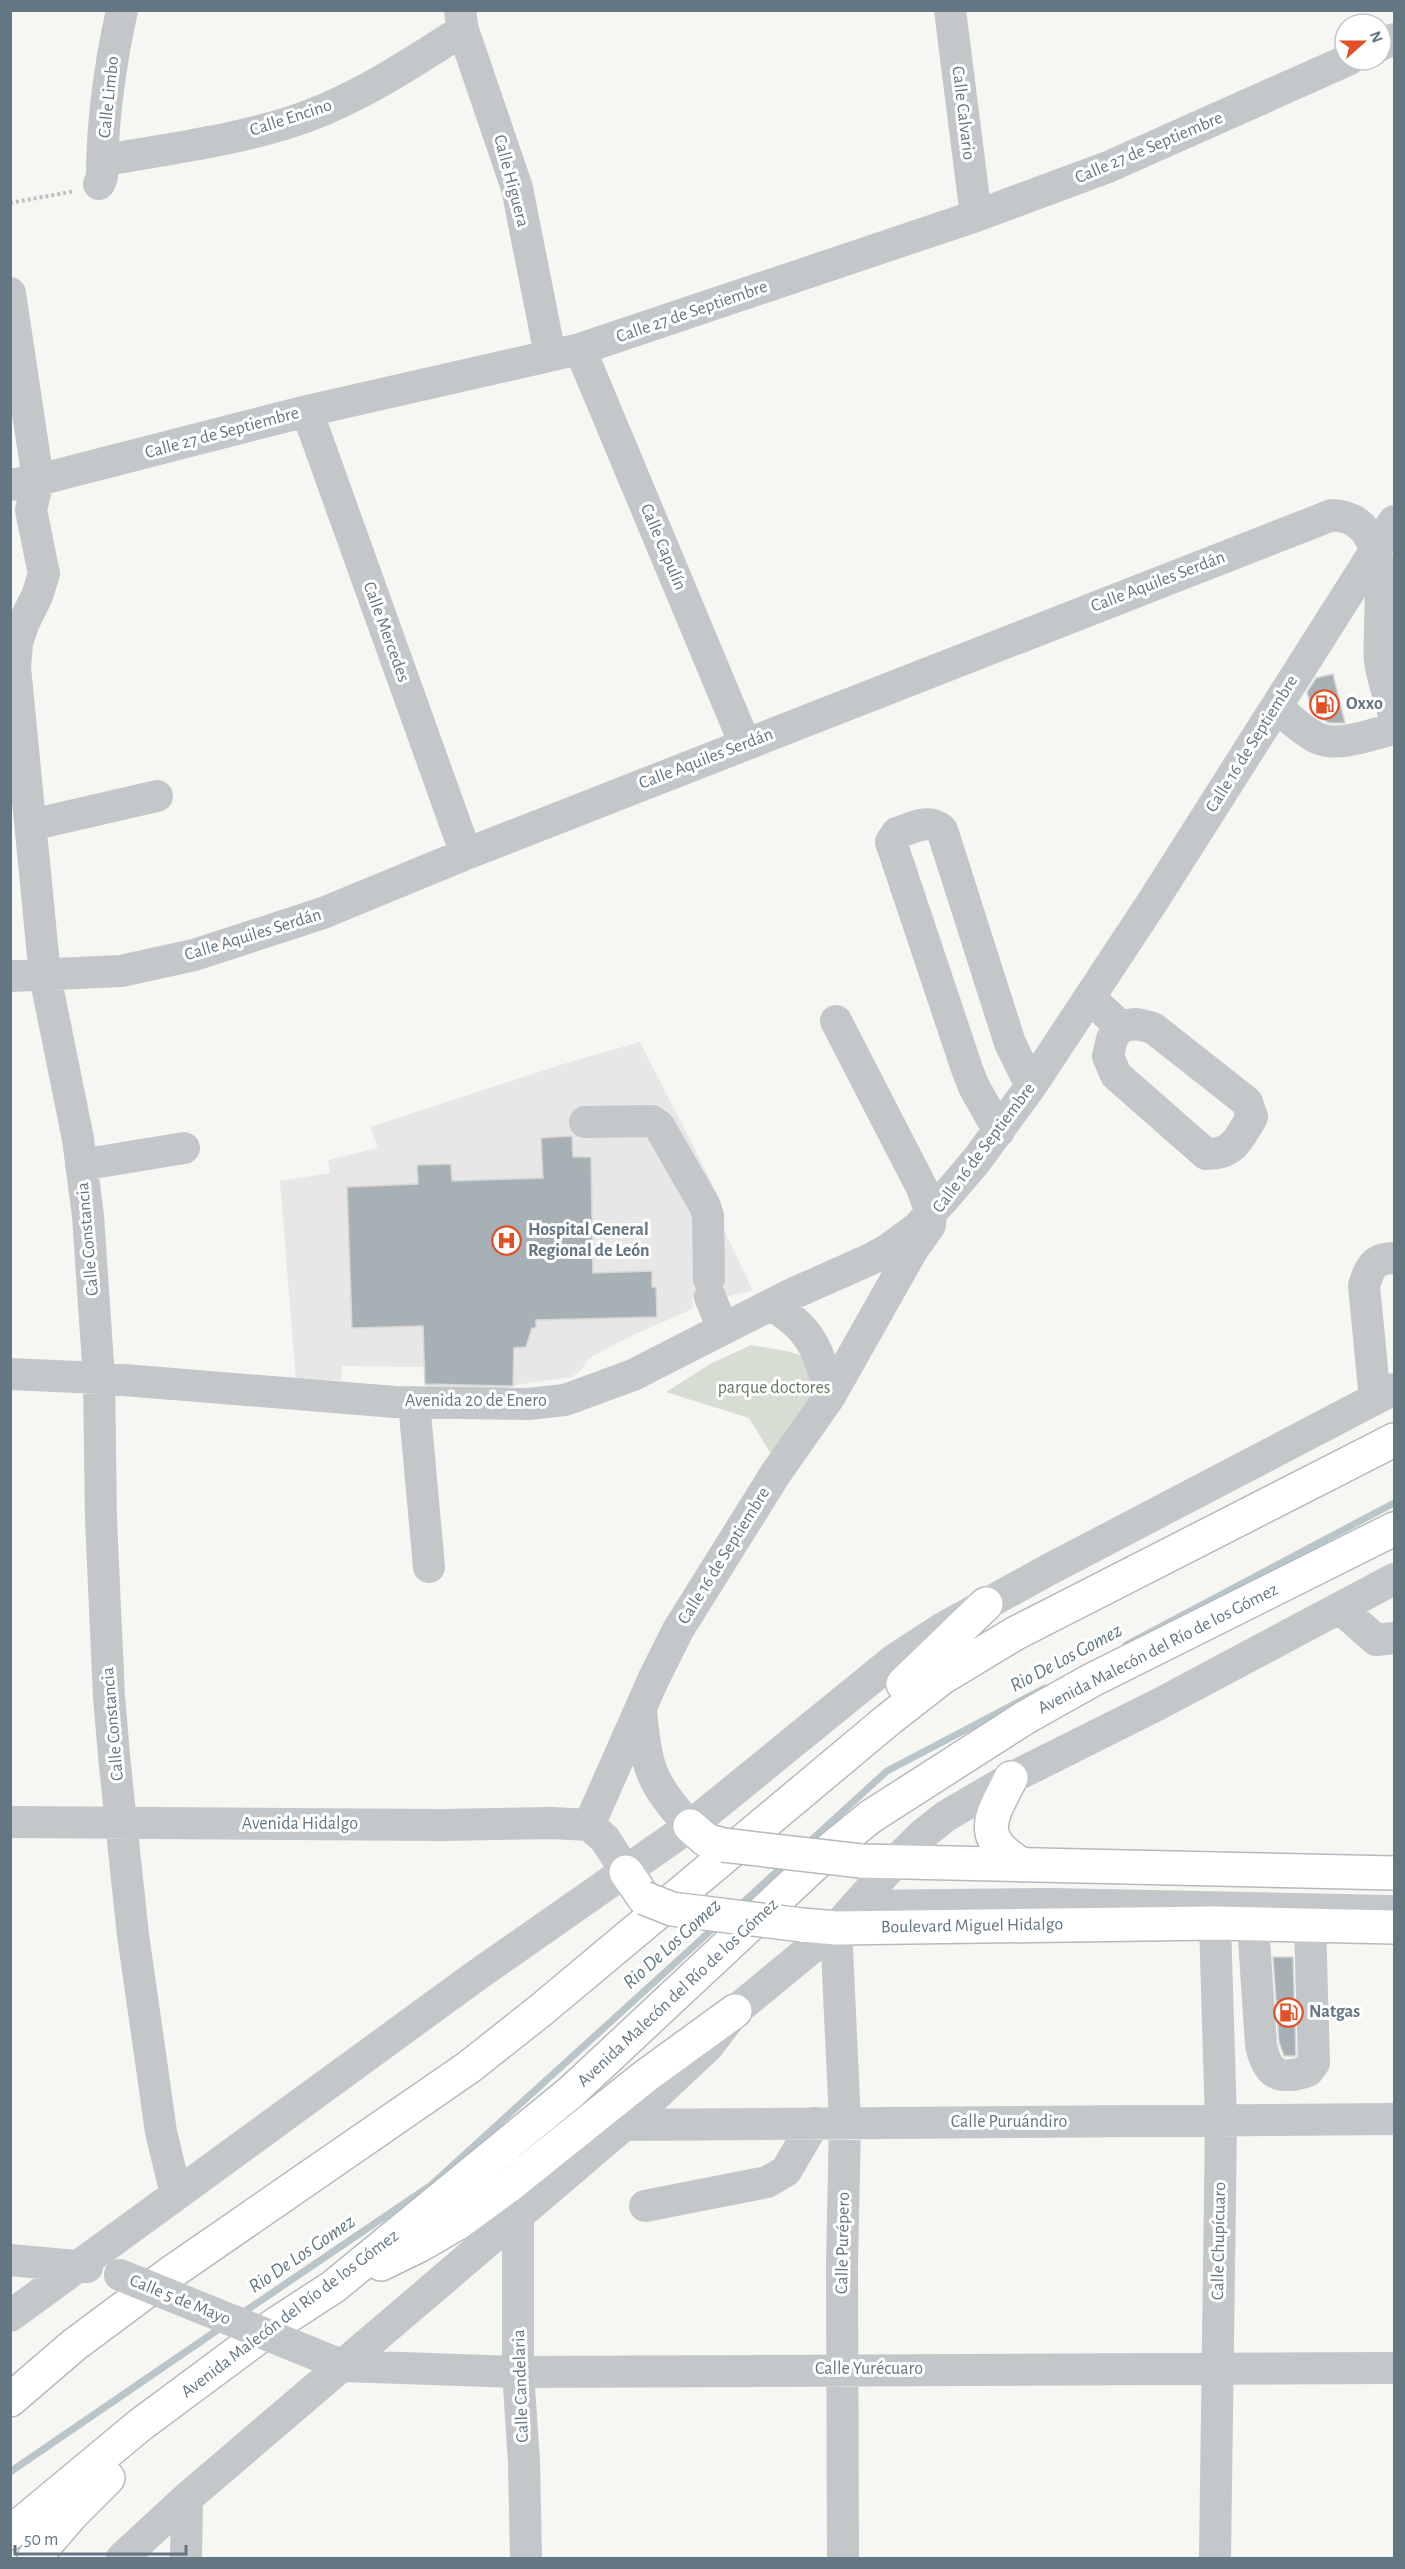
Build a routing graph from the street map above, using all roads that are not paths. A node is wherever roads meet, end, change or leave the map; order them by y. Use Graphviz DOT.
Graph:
graph roads {
  1 [pos="122,10"];
  2 [pos="950,10"];
  3 [pos="461,20"];
  4 [pos="1333,67"];
  5 [pos="101,172"];
  6 [pos="976,216"];
  7 [pos="10,293"];
  8 [pos="580,350"];
  9 [pos="550,355"];
  10 [pos="307,411"];
  11 [pos="24,482"];
  12 [pos="1395,521"];
  13 [pos="1376,551"];
  14 [pos="1276,707"];
  15 [pos="1395,715"];
  16 [pos="1395,729"];
  17 [pos="745,744"];
  18 [pos="158,796"];
  19 [pos="31,825"];
  20 [pos="466,854"];
  21 [pos="10,976"];
  22 [pos="45,976"];
  23 [pos="1090,998"];
  24 [pos="836,1020"];
  25 [pos="1120,1026"];
  26 [pos="1031,1086"];
  27 [pos="585,1122"];
  28 [pos="999,1131"];
  29 [pos="184,1148"];
  30 [pos="81,1165"];
  31 [pos="931,1213"];
  32 [pos="1395,1258"];
  33 [pos="771,1305"];
  34 [pos="723,1329"];
  35 [pos="10,1374"];
  36 [pos="99,1378"];
  37 [pos="1385,1394"];
  38 [pos="830,1396"];
  39 [pos="414,1402"];
  40 [pos="1395,1440"];
  41 [pos="1395,1529"];
  42 [pos="429,1567"];
  43 [pos="1395,1579"];
  44 [pos="986,1604"];
  45 [pos="1340,1608"];
  46 [pos="1395,1638"];
  47 [pos="640,1708"];
  48 [pos="1011,1778"];
  49 [pos="10,1822"];
  50 [pos="123,1824"];
  51 [pos="589,1825"];
  52 [pos="690,1826"];
  53 [pos="734,1843"];
  54 [pos="881,1865"];
  55 [pos="1022,1865"];
  56 [pos="1395,1873"];
  57 [pos="1395,1884"];
  58 [pos="635,1885"];
  59 [pos="1395,1911"];
  60 [pos="846,1917"];
  61 [pos="1215,1923"];
  62 [pos="1253,1924"];
  63 [pos="1310,1924"];
  64 [pos="1395,1928"];
  65 [pos="735,2011"];
  66 [pos="1395,2119"];
  67 [pos="814,2122"];
  68 [pos="845,2122"];
  69 [pos="1221,2122"];
  70 [pos="624,2125"];
  71 [pos="176,2194"];
  72 [pos="645,2206"];
  73 [pos="518,2214"];
  74 [pos="10,2260"];
  75 [pos="80,2265"];
  76 [pos="333,2286"];
  77 [pos="10,2316"];
  78 [pos="74,2345"];
  79 [pos="336,2363"];
  80 [pos="1217,2368"];
  81 [pos="1395,2368"];
  82 [pos="842,2369"];
  83 [pos="518,2372"];
  84 [pos="208,2376"];
  85 [pos="10,2377"];
  86 [pos="10,2400"];
  87 [pos="187,2498"];
  88 [pos="10,2533"];
  89 [pos="34,2559"];
  90 [pos="122,2559"];
  91 [pos="186,2559"];
  92 [pos="526,2559"];
  93 [pos="843,2559"];
  94 [pos="1215,2559"];
  1 -- 5 [label="street, Calle Limbo"];
  2 -- 6 [label="street, Calle Calvario"];
  3 -- 5 [label="street, Calle Encino"];
  3 -- 9 [label="street, Calle Higuera"];
  4 -- 6 [label="street, Calle 27 de Septiembre"];
  6 -- 8 [label="street, Calle 27 de Septiembre"];
  7 -- 11 [label="street, Calle Constancia"];
  8 -- 9 [label="street, Calle 27 de Septiembre"];
  8 -- 17 [label="street, Calle Capulín"];
  9 -- 10 [label="street, Calle 27 de Septiembre"];
  10 -- 11 [label="street, Calle 27 de Septiembre"];
  10 -- 20 [label="street, Calle Mercedes"];
  11 -- 19 [label="street, Calle Constancia"];
  12 -- 13 [label="street, Calle 16 de Septiembre"];
  13 -- 14 [label="street, Calle 16 de Septiembre"];
  13 -- 15 [label="street"];
  13 -- 17 [label="street, Calle Aquiles Serdán"];
  14 -- 16 [label="street"];
  14 -- 23 [label="street, Calle 16 de Septiembre"];
  17 -- 20 [label="street, Calle Aquiles Serdán"];
  18 -- 19 [label="street"];
  19 -- 22 [label="street, Calle Constancia"];
  20 -- 22 [label="street, Calle Aquiles Serdán"];
  21 -- 22 [label="street, Calle Aquiles Serdán"];
  22 -- 30 [label="street, Calle Constancia"];
  23 -- 25 [label="street"];
  23 -- 26 [label="street, Calle 16 de Septiembre"];
  24 -- 31 [label="street"];
  25 -- 25 [label="street"];
  26 -- 28 [label="street, Calle 16 de Septiembre"];
  26 -- 28 [label="street"];
  27 -- 34 [label="street"];
  28 -- 31 [label="street, Calle 16 de Septiembre"];
  29 -- 30 [label="street"];
  30 -- 36 [label="street, Calle Constancia"];
  31 -- 33 [label="street, Avenida 20 de Enero"];
  31 -- 38 [label="street, Calle 16 de Septiembre"];
  32 -- 37 [label="street"];
  33 -- 34 [label="street, Avenida 20 de Enero"];
  33 -- 38 [label="street"];
  34 -- 39 [label="street, Avenida 20 de Enero"];
  35 -- 36 [label="street, Avenida 20 de Enero"];
  36 -- 39 [label="street, Avenida 20 de Enero"];
  36 -- 50 [label="street, Calle Constancia"];
  37 -- 44 [label="street"];
  38 -- 47 [label="street, Calle 16 de Septiembre"];
  39 -- 42 [label="street"];
  40 -- 53 [label="main road"];
  41 -- 76 [label="main road, Avenida Malecón del Río de los Gómez"];
  43 -- 45 [label="street"];
  44 -- 52 [label="street"];
  44 -- 53 [label="main road"];
  45 -- 46 [label="street"];
  45 -- 48 [label="street"];
  47 -- 51 [label="street, Calle 16 de Septiembre"];
  47 -- 52 [label="street"];
  48 -- 54 [label="street"];
  48 -- 55 [label="main road"];
  49 -- 50 [label="street, Avenida Hidalgo"];
  50 -- 51 [label="street, Avenida Hidalgo"];
  50 -- 71 [label="street, Calle Constancia"];
  51 -- 58 [label="street"];
  52 -- 53 [label="main road"];
  52 -- 58 [label="street"];
  53 -- 54 [label="main road, bridge"];
  53 -- 78 [label="main road"];
  54 -- 55 [label="main road"];
  54 -- 57 [label="street"];
  54 -- 60 [label="street"];
  55 -- 56 [label="main road"];
  58 -- 60 [label="main road, Boulevard Miguel Hidalgo, bridge"];
  58 -- 71 [label="street"];
  59 -- 60 [label="street"];
  60 -- 61 [label="main road, Boulevard Miguel Hidalgo"];
  60 -- 65 [label="street"];
  60 -- 68 [label="street, Calle Purépero"];
  61 -- 62 [label="main road, Boulevard Miguel Hidalgo"];
  61 -- 69 [label="street, Calle Chupícuaro"];
  62 -- 63 [label="main road, Boulevard Miguel Hidalgo"];
  62 -- 63 [label="street"];
  63 -- 64 [label="main road, Boulevard Miguel Hidalgo"];
  65 -- 70 [label="street"];
  65 -- 76 [label="main road"];
  66 -- 69 [label="street, Calle Puruándiro"];
  67 -- 68 [label="street, Calle Puruándiro"];
  67 -- 70 [label="street, Calle Puruándiro"];
  67 -- 72 [label="street"];
  68 -- 69 [label="street, Calle Puruándiro"];
  68 -- 82 [label="street, Calle Purépero"];
  69 -- 80 [label="street, Calle Chupícuaro"];
  70 -- 73 [label="street"];
  71 -- 75 [label="street"];
  73 -- 79 [label="street"];
  73 -- 83 [label="street, Calle Candelaria"];
  74 -- 75 [label="street, Calle 5 de Mayo"];
  75 -- 77 [label="street"];
  75 -- 79 [label="street, Calle 5 de Mayo, bridge"];
  76 -- 84 [label="main road, Avenida Malecón del Río de los Gómez"];
  78 -- 85 [label="main road"];
  78 -- 86 [label="main road"];
  79 -- 83 [label="street, Calle Yurécuaro"];
  79 -- 87 [label="street"];
  80 -- 81 [label="street, Calle Yurécuaro"];
  80 -- 82 [label="street, Calle Yurécuaro"];
  80 -- 94 [label="street, Calle Chupícuaro"];
  82 -- 83 [label="street, Calle Yurécuaro"];
  82 -- 93 [label="street, Calle Purépero"];
  83 -- 92 [label="street, Calle Candelaria"];
  84 -- 88 [label="main road, Avenida Malecón del Río de los Gómez"];
  84 -- 89 [label="main road"];
  87 -- 90 [label="street"];
  87 -- 91 [label="street"];
}
